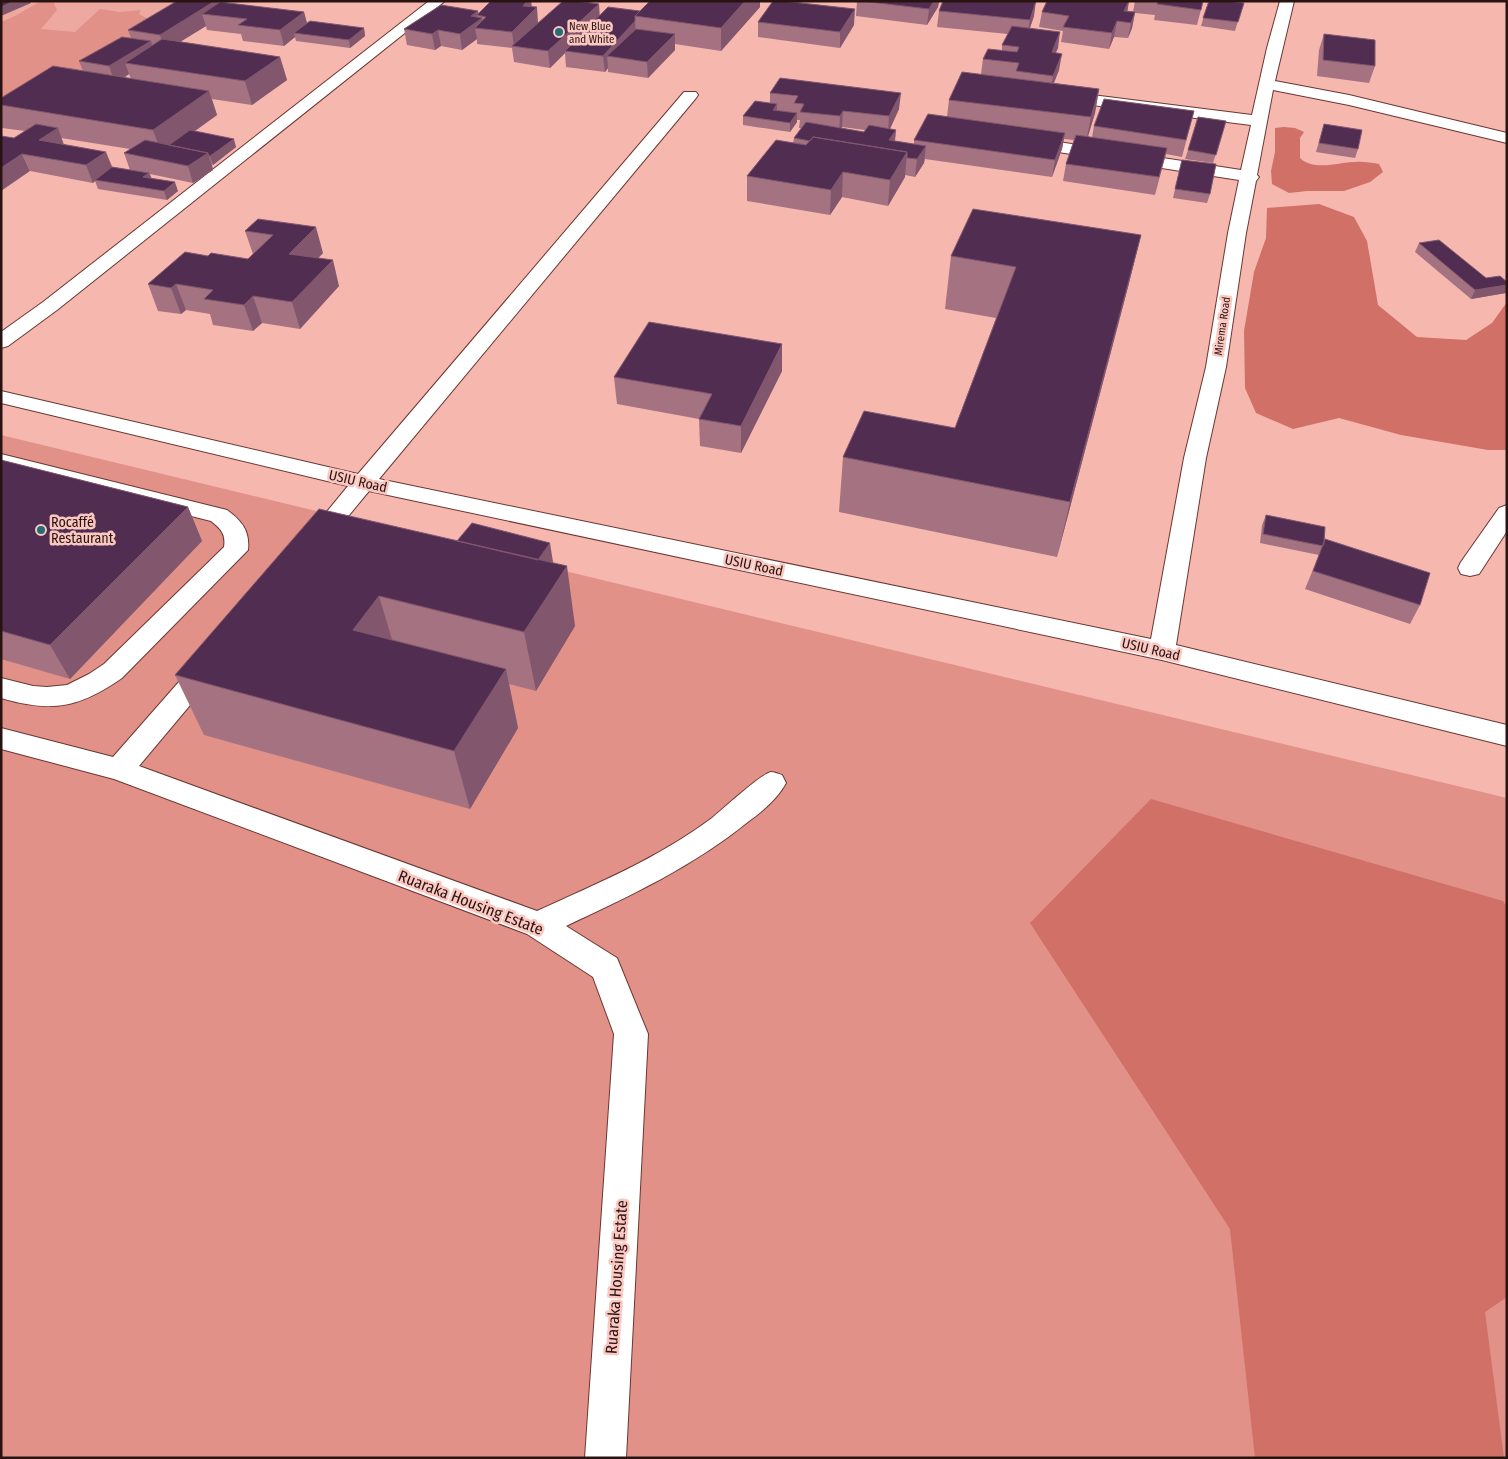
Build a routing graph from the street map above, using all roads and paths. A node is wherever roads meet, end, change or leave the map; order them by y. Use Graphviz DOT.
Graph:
graph roads {
  1 [pos="438,1"];
  2 [pos="1287,1"];
  3 [pos="1268,84"];
  4 [pos="1044,94"];
  5 [pos="690,95"];
  6 [pos="1259,121"];
  7 [pos="1507,138"];
  8 [pos="1013,140"];
  9 [pos="1250,176"];
  10 [pos="1,342"];
  11 [pos="1,397"];
  12 [pos="1,461"];
  13 [pos="364,483"];
  14 [pos="1507,513"];
  15 [pos="300,558"];
  16 [pos="1470,568"];
  17 [pos="222,649"];
  18 [pos="1162,651"];
  19 [pos="1,688"];
  20 [pos="1507,736"];
  21 [pos="1,738"];
  22 [pos="119,770"];
  23 [pos="772,783"];
  24 [pos="538,925"];
  25 [pos="605,1458"];
  1 -- 10 [label="street"];
  2 -- 3 [label="street, Mirema Road"];
  3 -- 6 [label="street, Mirema Road"];
  3 -- 7 [label="street"];
  4 -- 6 [label="street"];
  5 -- 13 [label="street"];
  6 -- 9 [label="street, Mirema Road"];
  8 -- 9 [label="street"];
  9 -- 18 [label="street, Mirema Road"];
  11 -- 13 [label="street, USIU Road"];
  12 -- 19 [label="street"];
  13 -- 15 [label="street"];
  13 -- 18 [label="street, USIU Road"];
  14 -- 16 [label="street"];
  17 -- 22 [label="street"];
  18 -- 20 [label="street, USIU Road"];
  21 -- 22 [label="street, Ruaraka Housing Estate"];
  22 -- 24 [label="street, Ruaraka Housing Estate"];
  23 -- 24 [label="street"];
  24 -- 25 [label="street, Ruaraka Housing Estate"];
}
